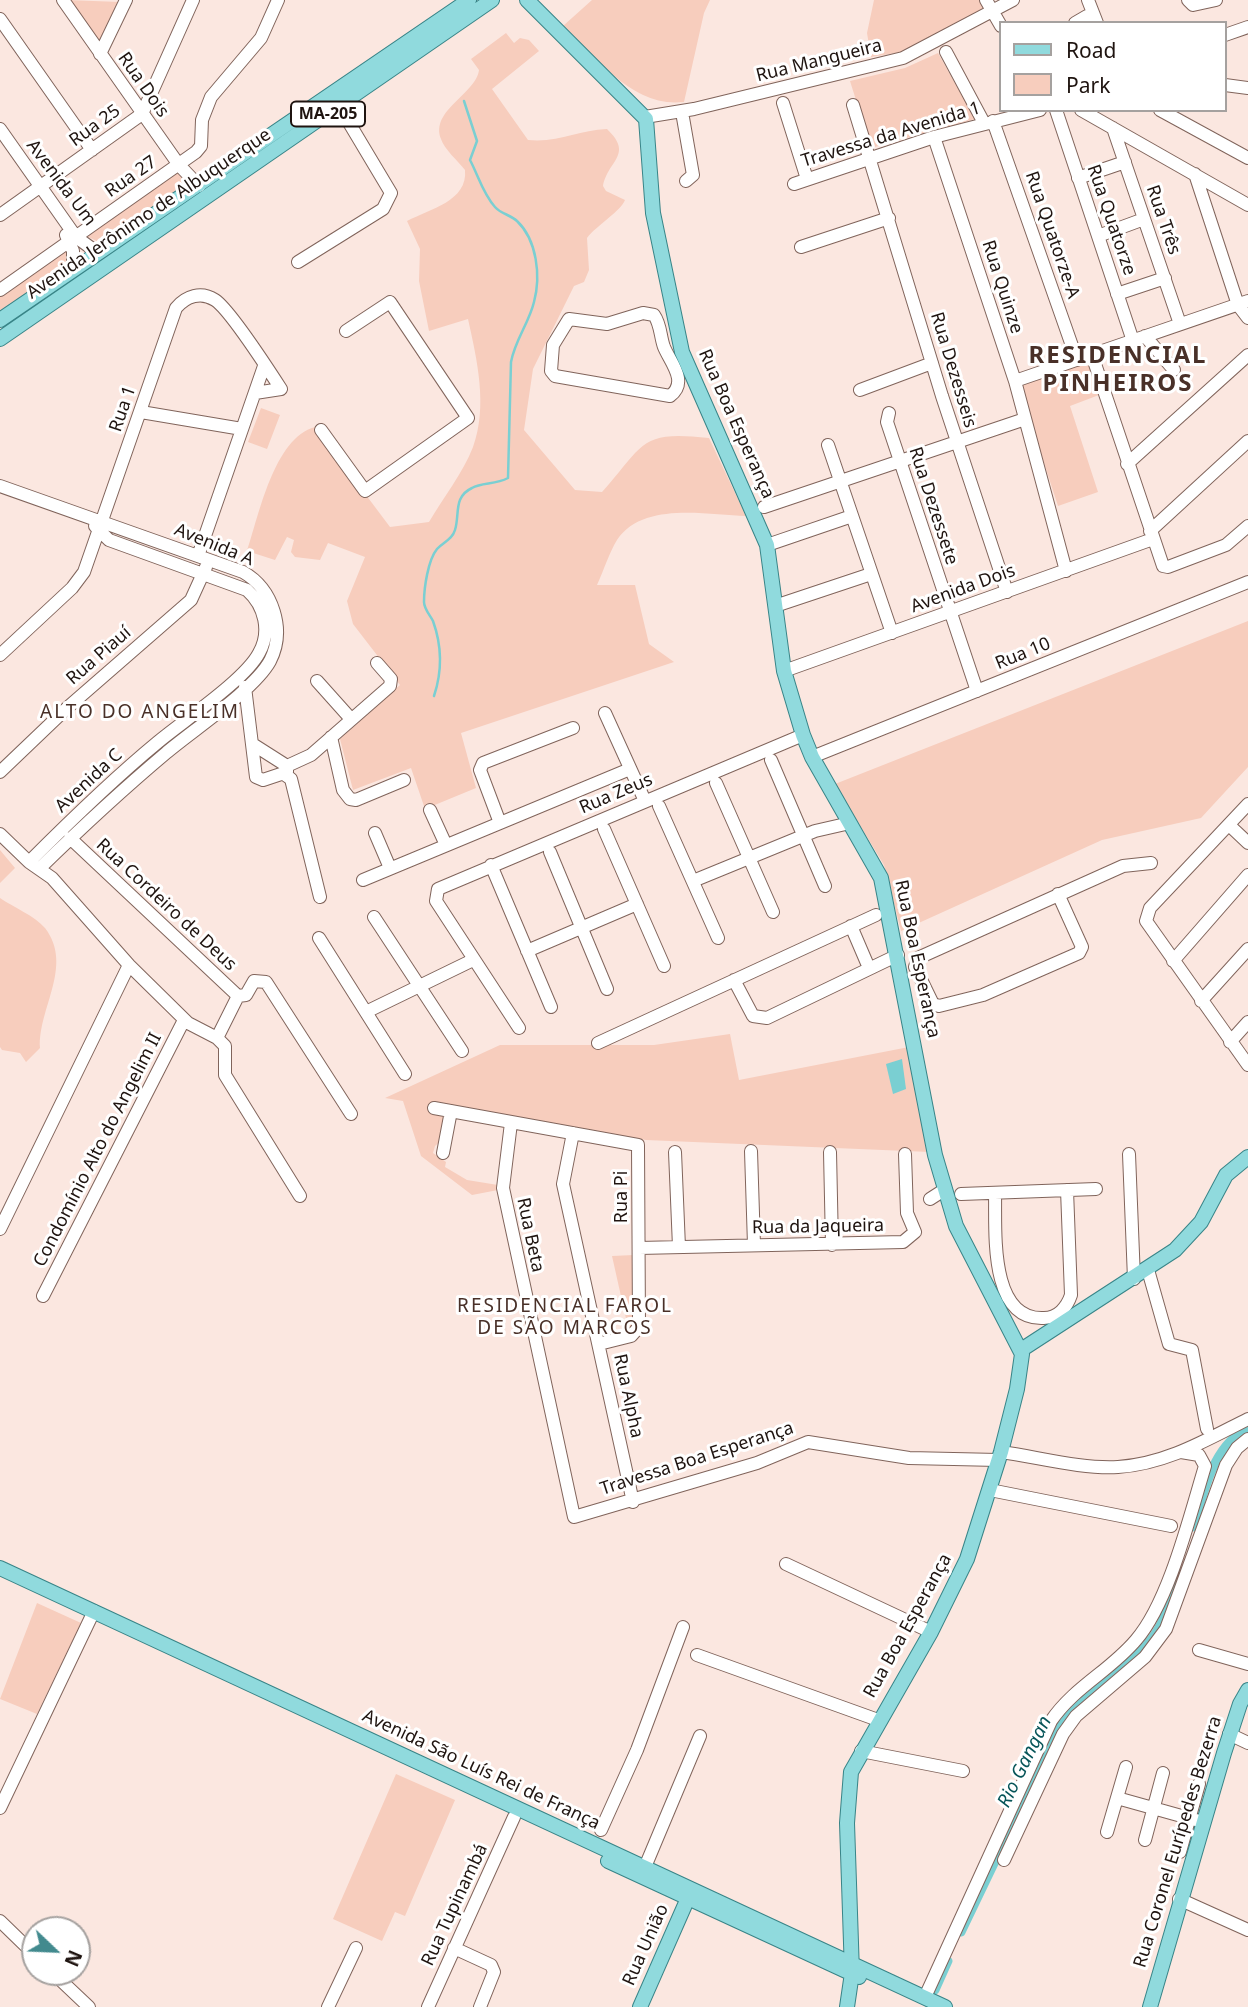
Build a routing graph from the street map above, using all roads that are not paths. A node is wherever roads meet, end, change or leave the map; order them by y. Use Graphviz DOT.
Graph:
graph roads {
  1 [pos="63,0"];
  2 [pos="126,0"];
  3 [pos="193,0"];
  4 [pos="278,0"];
  5 [pos="469,0"];
  6 [pos="492,0"];
  7 [pos="527,0"];
  8 [pos="1013,0"];
  9 [pos="1088,0"];
  10 [pos="1188,0"];
  11 [pos="1216,0"];
  12 [pos="989,6"];
  13 [pos="0,19"];
  14 [pos="1087,21"];
  15 [pos="1000,24"];
  16 [pos="1248,27"];
  17 [pos="1227,34"];
  18 [pos="946,52"];
  19 [pos="100,54"];
  20 [pos="1227,85"];
  21 [pos="1248,88"];
  22 [pos="783,103"];
  23 [pos="853,105"];
  24 [pos="340,106"];
  25 [pos="682,112"];
  26 [pos="1031,112"];
  27 [pos="1057,112"];
  28 [pos="1085,112"];
  29 [pos="1164,112"];
  30 [pos="142,114"];
  31 [pos="645,117"];
  32 [pos="988,122"];
  33 [pos="1113,128"];
  34 [pos="1,135"];
  35 [pos="934,137"];
  36 [pos="92,150"];
  37 [pos="871,156"];
  38 [pos="1248,158"];
  39 [pos="1125,162"];
  40 [pos="179,165"];
  41 [pos="1195,174"];
  42 [pos="1078,178"];
  43 [pos="686,181"];
  44 [pos="199,186"];
  45 [pos="37,188"];
  46 [pos="1248,205"];
  47 [pos="0,215"];
  48 [pos="889,218"];
  49 [pos="1144,219"];
  50 [pos="1098,236"];
  51 [pos="73,239"];
  52 [pos="801,247"];
  53 [pos="98,253"];
  54 [pos="298,262"];
  55 [pos="73,270"];
  56 [pos="1165,278"];
  57 [pos="0,290"];
  58 [pos="1117,294"];
  59 [pos="1243,303"];
  60 [pos="573,317"];
  61 [pos="1248,318"];
  62 [pos="0,320"];
  63 [pos="1180,324"];
  64 [pos="346,331"];
  65 [pos="2,337"];
  66 [pos="1139,338"];
  67 [pos="1092,355"];
  68 [pos="1248,355"];
  69 [pos="1077,360"];
  70 [pos="932,363"];
  71 [pos="264,366"];
  72 [pos="1174,370"];
  73 [pos="1014,381"];
  74 [pos="860,390"];
  75 [pos="255,393"];
  76 [pos="141,412"];
  77 [pos="889,413"];
  78 [pos="1025,419"];
  79 [pos="242,429"];
  80 [pos="321,430"];
  81 [pos="1248,441"];
  82 [pos="957,442"];
  83 [pos="828,445"];
  84 [pos="900,461"];
  85 [pos="1127,464"];
  86 [pos="840,481"];
  87 [pos="0,486"];
  88 [pos="764,507"];
  89 [pos="852,516"];
  90 [pos="1248,526"];
  91 [pos="101,527"];
  92 [pos="1152,535"];
  93 [pos="767,545"];
  94 [pos="204,558"];
  95 [pos="1066,571"];
  96 [pos="204,573"];
  97 [pos="872,574"];
  98 [pos="1248,582"];
  99 [pos="1007,592"];
  100 [pos="778,605"];
  101 [pos="950,612"];
  102 [pos="265,628"];
  103 [pos="892,633"];
  104 [pos="274,651"];
  105 [pos="0,655"];
  106 [pos="377,663"];
  107 [pos="784,671"];
  108 [pos="317,681"];
  109 [pos="245,687"];
  110 [pos="977,691"];
  111 [pos="605,713"];
  112 [pos="351,719"];
  113 [pos="573,728"];
  114 [pos="803,735"];
  115 [pos="331,737"];
  116 [pos="254,745"];
  117 [pos="160,749"];
  118 [pos="812,757"];
  119 [pos="771,760"];
  120 [pos="630,769"];
  121 [pos="286,770"];
  122 [pos="0,772"];
  123 [pos="404,780"];
  124 [pos="716,783"];
  125 [pos="645,801"];
  126 [pos="1248,804"];
  127 [pos="659,806"];
  128 [pos="430,810"];
  129 [pos="847,817"];
  130 [pos="500,823"];
  131 [pos="1229,825"];
  132 [pos="604,829"];
  133 [pos="375,833"];
  134 [pos="810,833"];
  135 [pos="0,834"];
  136 [pos="70,838"];
  137 [pos="1248,843"];
  138 [pos="446,845"];
  139 [pos="550,852"];
  140 [pos="749,858"];
  141 [pos="1151,863"];
  142 [pos="491,865"];
  143 [pos="34,866"];
  144 [pos="390,868"];
  145 [pos="1248,875"];
  146 [pos="363,880"];
  147 [pos="693,881"];
  148 [pos="825,886"];
  149 [pos="1058,894"];
  150 [pos="320,897"];
  151 [pos="637,904"];
  152 [pos="773,912"];
  153 [pos="876,915"];
  154 [pos="374,917"];
  155 [pos="850,926"];
  156 [pos="582,928"];
  157 [pos="319,938"];
  158 [pos="718,938"];
  159 [pos="1248,949"];
  160 [pos="527,951"];
  161 [pos="898,955"];
  162 [pos="473,960"];
  163 [pos="1173,961"];
  164 [pos="129,965"];
  165 [pos="664,966"];
  166 [pos="869,968"];
  167 [pos="908,969"];
  168 [pos="734,980"];
  169 [pos="420,986"];
  170 [pos="607,989"];
  171 [pos="238,996"];
  172 [pos="1201,1001"];
  173 [pos="551,1007"];
  174 [pos="366,1012"];
  175 [pos="184,1020"];
  176 [pos="1248,1022"];
  177 [pos="519,1028"];
  178 [pos="217,1038"];
  179 [pos="1230,1042"];
  180 [pos="598,1043"];
  181 [pos="462,1051"];
  182 [pos="1248,1065"];
  183 [pos="405,1074"];
  184 [pos="434,1108"];
  185 [pos="451,1111"];
  186 [pos="351,1114"];
  187 [pos="511,1123"];
  188 [pos="573,1133"];
  189 [pos="751,1151"];
  190 [pos="830,1152"];
  191 [pos="443,1153"];
  192 [pos="675,1153"];
  193 [pos="905,1154"];
  194 [pos="1129,1154"];
  195 [pos="1248,1157"];
  196 [pos="944,1189"];
  197 [pos="1096,1189"];
  198 [pos="1067,1190"];
  199 [pos="995,1193"];
  200 [pos="961,1194"];
  201 [pos="300,1196"];
  202 [pos="930,1199"];
  203 [pos="0,1229"];
  204 [pos="754,1245"];
  205 [pos="832,1245"];
  206 [pos="679,1247"];
  207 [pos="639,1248"];
  208 [pos="1148,1270"];
  209 [pos="1134,1279"];
  210 [pos="43,1296"];
  211 [pos="1028,1341"];
  212 [pos="599,1344"];
  213 [pos="1248,1419"];
  214 [pos="1207,1429"];
  215 [pos="1248,1440"];
  216 [pos="1181,1452"];
  217 [pos="999,1456"];
  218 [pos="990,1490"];
  219 [pos="633,1502"];
  220 [pos="575,1517"];
  221 [pos="1171,1526"];
  222 [pos="786,1564"];
  223 [pos="0,1568"];
  224 [pos="0,1578"];
  225 [pos="92,1616"];
  226 [pos="683,1626"];
  227 [pos="931,1632"];
  228 [pos="1199,1650"];
  229 [pos="697,1655"];
  230 [pos="1248,1664"];
  231 [pos="1248,1690"];
  232 [pos="1244,1707"];
  233 [pos="878,1720"];
  234 [pos="1229,1734"];
  235 [pos="700,1736"];
  236 [pos="1248,1744"];
  237 [pos="861,1751"];
  238 [pos="1126,1767"];
  239 [pos="963,1771"];
  240 [pos="1163,1773"];
  241 [pos="1199,1784"];
  242 [pos="1117,1798"];
  243 [pos="0,1808"];
  244 [pos="1153,1808"];
  245 [pos="514,1817"];
  246 [pos="1196,1820"];
  247 [pos="601,1830"];
  248 [pos="1107,1832"];
  249 [pos="1144,1840"];
  250 [pos="1180,1852"];
  251 [pos="1004,1860"];
  252 [pos="645,1867"];
  253 [pos="688,1898"];
  254 [pos="1179,1899"];
  255 [pos="0,1922"];
  256 [pos="1248,1930"];
  257 [pos="21,1942"];
  258 [pos="356,1948"];
  259 [pos="454,1948"];
  260 [pos="852,1968"];
  261 [pos="67,1986"];
  262 [pos="924,2002"];
  263 [pos="89,2007"];
  264 [pos="328,2007"];
  265 [pos="428,2007"];
  266 [pos="480,2007"];
  267 [pos="640,2007"];
  268 [pos="847,2007"];
  269 [pos="945,2007"];
  270 [pos="1150,2007"];
  1 -- 19 [label="street, Rua Dois"];
  2 -- 19 [label="street"];
  3 -- 30 [label="street, Rua 25"];
  4 -- 40 [label="street, Rua 27"];
  5 -- 44 [label="main road, Avenida Jerônimo de Albuquerque / MA-205"];
  6 -- 24 [label="main road, Avenida Jerônimo de Albuquerque / MA-205"];
  7 -- 31 [label="main road"];
  8 -- 12 [label="street, Rua Mangueira"];
  9 -- 14 [label="street"];
  10 -- 11 [label="street"];
  12 -- 15 [label="street"];
  12 -- 25 [label="street, Rua Mangueira"];
  13 -- 36 [label="street"];
  16 -- 17 [label="street"];
  18 -- 32 [label="street"];
  19 -- 30 [label="street, Rua Dois"];
  20 -- 21 [label="street"];
  22 -- 37 [label="street, Travessa da Avenida 1"];
  23 -- 37 [label="street, Rua Dezesseis"];
  24 -- 54 [label="street"];
  24 -- 65 [label="main road, Avenida Jerônimo de Albuquerque / MA-205"];
  25 -- 31 [label="street, Rua Mangueira"];
  25 -- 43 [label="street"];
  26 -- 32 [label="street, Travessa da Avenida 1"];
  27 -- 42 [label="street, Rua Quatorze"];
  28 -- 33 [label="street"];
  29 -- 38 [label="street"];
  30 -- 36 [label="street, Rua 25"];
  30 -- 40 [label="street, Rua Dois"];
  31 -- 93 [label="main road, Rua Boa Esperança"];
  32 -- 35 [label="street, Travessa da Avenida 1"];
  32 -- 69 [label="street, Rua Quatorze-A"];
  33 -- 39 [label="street, Rua Três"];
  33 -- 41 [label="street"];
  34 -- 45 [label="street, Avenida Um"];
  35 -- 37 [label="street, Travessa da Avenida 1"];
  35 -- 73 [label="street, Rua Quinze"];
  36 -- 45 [label="street, Rua 25"];
  37 -- 48 [label="street, Rua Dezesseis"];
  39 -- 42 [label="street"];
  39 -- 49 [label="street, Rua Três"];
  40 -- 44 [label="street, Rua Dois"];
  40 -- 51 [label="street, Rua 27"];
  41 -- 46 [label="street"];
  41 -- 59 [label="street"];
  42 -- 50 [label="street, Rua Quatorze"];
  44 -- 53 [label="main road, Avenida Jerônimo de Albuquerque / MA-205"];
  45 -- 47 [label="street, Rua 25"];
  45 -- 51 [label="street, Avenida Um"];
  48 -- 52 [label="street"];
  48 -- 70 [label="street, Rua Dezesseis"];
  49 -- 50 [label="street"];
  49 -- 56 [label="street, Rua Três"];
  50 -- 58 [label="street, Rua Quatorze"];
  51 -- 53 [label="street, Avenida Um"];
  51 -- 55 [label="street, Avenida Um"];
  51 -- 57 [label="street, Rua 27"];
  53 -- 55 [label="main road, Avenida Jerônimo de Albuquerque / MA-205"];
  53 -- 65 [label="main road"];
  55 -- 62 [label="main road, Avenida Jerônimo de Albuquerque / MA-205"];
  56 -- 58 [label="street"];
  56 -- 63 [label="street, Rua Três"];
  58 -- 66 [label="street, Rua Quatorze"];
  59 -- 61 [label="street"];
  59 -- 63 [label="street"];
  60 -- 60 [label="street"];
  63 -- 66 [label="street"];
  64 -- 80 [label="street"];
  66 -- 67 [label="street"];
  66 -- 72 [label="street"];
  67 -- 69 [label="street"];
  67 -- 85 [label="street"];
  68 -- 85 [label="street"];
  69 -- 73 [label="street"];
  70 -- 74 [label="street"];
  70 -- 82 [label="street, Rua Dezesseis"];
  71 -- 75 [label="street, Rua Piauí"];
  71 -- 75 [label="street"];
  71 -- 76 [label="street, Rua 1"];
  73 -- 78 [label="street, Rua Quinze"];
  75 -- 79 [label="street, Rua Piauí"];
  76 -- 79 [label="street"];
  76 -- 91 [label="street, Rua 1"];
  77 -- 84 [label="street, Rua Dezessete"];
  78 -- 82 [label="street"];
  78 -- 95 [label="street, Rua Quinze"];
  79 -- 94 [label="street, Rua Piauí"];
  81 -- 92 [label="street, Avenida Dois"];
  82 -- 84 [label="street"];
  82 -- 99 [label="street, Rua Dezesseis"];
  83 -- 86 [label="street"];
  84 -- 86 [label="street"];
  84 -- 101 [label="street, Rua Dezessete"];
  85 -- 92 [label="street"];
  86 -- 88 [label="street"];
  86 -- 89 [label="street"];
  87 -- 91 [label="street, Avenida A"];
  89 -- 93 [label="street"];
  89 -- 97 [label="street"];
  90 -- 92 [label="street"];
  91 -- 94 [label="street, Avenida A"];
  91 -- 96 [label="street, Avenida A"];
  91 -- 105 [label="street, Rua 1"];
  92 -- 95 [label="street, Avenida Dois"];
  93 -- 100 [label="main road, Rua Boa Esperança"];
  94 -- 96 [label="street, Rua Piauí"];
  94 -- 104 [label="street, Avenida A"];
  95 -- 99 [label="street, Avenida Dois"];
  96 -- 102 [label="street, Avenida A"];
  96 -- 122 [label="street, Rua Piauí"];
  97 -- 100 [label="street"];
  97 -- 103 [label="street"];
  98 -- 110 [label="street, Rua 10"];
  99 -- 101 [label="street, Avenida Dois"];
  100 -- 107 [label="main road, Rua Boa Esperança"];
  101 -- 103 [label="street, Avenida Dois"];
  101 -- 110 [label="street, Rua Dezessete"];
  102 -- 117 [label="street, Avenida C"];
  103 -- 107 [label="street, Avenida Dois"];
  104 -- 109 [label="street, Avenida C"];
  106 -- 112 [label="street"];
  107 -- 114 [label="main road, Rua Boa Esperança"];
  108 -- 112 [label="street"];
  109 -- 116 [label="street"];
  109 -- 117 [label="street, Avenida C"];
  110 -- 118 [label="street, Rua 10"];
  111 -- 120 [label="street"];
  112 -- 115 [label="street"];
  113 -- 130 [label="street"];
  114 -- 118 [label="main road, Rua Boa Esperança"];
  114 -- 125 [label="street, Rua Zeus"];
  115 -- 121 [label="street"];
  115 -- 123 [label="street"];
  116 -- 121 [label="street"];
  116 -- 121 [label="street"];
  117 -- 136 [label="street, Avenida C"];
  117 -- 143 [label="street, Avenida C"];
  118 -- 129 [label="main road, Rua Boa Esperança"];
  119 -- 134 [label="street"];
  120 -- 125 [label="street"];
  120 -- 130 [label="street"];
  121 -- 150 [label="street"];
  124 -- 140 [label="street"];
  125 -- 142 [label="street, Rua Zeus"];
  126 -- 131 [label="street"];
  127 -- 147 [label="street"];
  128 -- 138 [label="street"];
  129 -- 134 [label="street"];
  129 -- 161 [label="main road, Rua Boa Esperança"];
  130 -- 138 [label="street"];
  131 -- 137 [label="street"];
  131 -- 163 [label="street"];
  132 -- 151 [label="street"];
  133 -- 144 [label="street"];
  134 -- 140 [label="street"];
  134 -- 148 [label="street"];
  135 -- 143 [label="street"];
  136 -- 143 [label="street, Avenida C"];
  136 -- 171 [label="street, Rua Cordeiro de Deus"];
  138 -- 144 [label="street"];
  139 -- 156 [label="street"];
  140 -- 147 [label="street"];
  140 -- 152 [label="street"];
  141 -- 149 [label="street, Rua Boa Esperança"];
  142 -- 160 [label="street"];
  142 -- 162 [label="street, Rua Zeus"];
  143 -- 164 [label="street"];
  144 -- 146 [label="street"];
  145 -- 163 [label="street"];
  147 -- 158 [label="street"];
  149 -- 167 [label="street, Rua Boa Esperança"];
  149 -- 167 [label="street, Rua Boa Esperança"];
  151 -- 156 [label="street"];
  151 -- 165 [label="street"];
  153 -- 155 [label="street"];
  154 -- 169 [label="street"];
  155 -- 166 [label="street"];
  155 -- 168 [label="street"];
  156 -- 160 [label="street"];
  156 -- 170 [label="street"];
  157 -- 174 [label="street"];
  159 -- 172 [label="street"];
  160 -- 173 [label="street"];
  161 -- 166 [label="street"];
  161 -- 167 [label="main road, Rua Boa Esperança"];
  162 -- 169 [label="street"];
  162 -- 177 [label="street"];
  163 -- 172 [label="street"];
  164 -- 175 [label="street"];
  164 -- 203 [label="street"];
  166 -- 168 [label="street"];
  167 -- 196 [label="main road, Rua Boa Esperança"];
  168 -- 180 [label="street"];
  169 -- 174 [label="street"];
  169 -- 181 [label="street"];
  171 -- 178 [label="street"];
  171 -- 186 [label="street"];
  172 -- 179 [label="street"];
  174 -- 183 [label="street"];
  175 -- 178 [label="street"];
  175 -- 210 [label="street, Condomínio Alto do Angelim II"];
  176 -- 179 [label="street"];
  178 -- 201 [label="street"];
  179 -- 182 [label="street"];
  184 -- 185 [label="street, Rua Pi"];
  185 -- 187 [label="street, Rua Pi"];
  185 -- 191 [label="street"];
  187 -- 188 [label="street, Rua Pi"];
  187 -- 220 [label="street, Rua Beta"];
  188 -- 207 [label="street, Rua Pi"];
  188 -- 212 [label="street, Rua Alpha"];
  189 -- 204 [label="street"];
  190 -- 205 [label="street"];
  192 -- 206 [label="street"];
  193 -- 205 [label="street, Rua da Jaqueira"];
  194 -- 209 [label="street"];
  195 -- 208 [label="main road"];
  196 -- 202 [label="street"];
  196 -- 211 [label="main road, Rua Boa Esperança"];
  197 -- 198 [label="street"];
  198 -- 199 [label="street"];
  198 -- 199 [label="street"];
  199 -- 200 [label="street"];
  204 -- 205 [label="street, Rua da Jaqueira"];
  204 -- 206 [label="street, Rua da Jaqueira"];
  206 -- 207 [label="street, Rua da Jaqueira"];
  207 -- 212 [label="street, Rua Pi"];
  208 -- 209 [label="main road"];
  208 -- 214 [label="street"];
  209 -- 211 [label="main road"];
  211 -- 217 [label="main road, Rua Boa Esperança"];
  212 -- 219 [label="street, Rua Alpha"];
  213 -- 216 [label="street, Travessa Boa Esperança"];
  215 -- 251 [label="street"];
  216 -- 217 [label="street, Travessa Boa Esperança"];
  216 -- 262 [label="street"];
  217 -- 218 [label="main road, Rua Boa Esperança"];
  217 -- 219 [label="street, Travessa Boa Esperança"];
  218 -- 221 [label="street"];
  218 -- 227 [label="main road, Rua Boa Esperança"];
  219 -- 220 [label="street, Travessa Boa Esperança"];
  222 -- 227 [label="street"];
  223 -- 225 [label="main road, Avenida São Luís Rei de França"];
  224 -- 225 [label="main road, Avenida São Luís Rei de França"];
  225 -- 243 [label="street"];
  225 -- 245 [label="main road, Avenida São Luís Rei de França"];
  225 -- 252 [label="main road, Avenida São Luís Rei de França"];
  226 -- 247 [label="street"];
  227 -- 233 [label="main road, Rua Boa Esperança"];
  228 -- 230 [label="street"];
  229 -- 233 [label="street"];
  231 -- 232 [label="main road, Rua Coronel Eurípedes Bezerra"];
  232 -- 234 [label="main road, Rua Coronel Eurípedes Bezerra"];
  233 -- 237 [label="main road, Rua Boa Esperança"];
  234 -- 236 [label="street"];
  234 -- 246 [label="main road, Rua Coronel Eurípedes Bezerra"];
  235 -- 252 [label="street"];
  237 -- 239 [label="street"];
  237 -- 260 [label="main road, Rua Boa Esperança"];
  238 -- 242 [label="street"];
  240 -- 244 [label="street"];
  241 -- 246 [label="street"];
  242 -- 244 [label="street"];
  242 -- 248 [label="street"];
  244 -- 246 [label="street"];
  244 -- 249 [label="street"];
  245 -- 253 [label="main road, Avenida São Luís Rei de França"];
  245 -- 259 [label="street, Rua Tupinambá"];
  246 -- 250 [label="street"];
  246 -- 254 [label="main road, Rua Coronel Eurípedes Bezerra"];
  252 -- 260 [label="main road, Avenida São Luís Rei de França"];
  253 -- 260 [label="main road, Avenida São Luís Rei de França"];
  253 -- 267 [label="main road, Rua União"];
  254 -- 256 [label="street"];
  254 -- 270 [label="main road, Rua Coronel Eurípedes Bezerra"];
  255 -- 257 [label="street"];
  258 -- 264 [label="street"];
  259 -- 265 [label="street, Rua Tupinambá"];
  259 -- 266 [label="street"];
  260 -- 262 [label="main road, Avenida São Luís Rei de França"];
  260 -- 268 [label="main road, Rua Boa Esperança"];
  261 -- 263 [label="street"];
  262 -- 269 [label="main road, Avenida São Luís Rei de França"];
}
